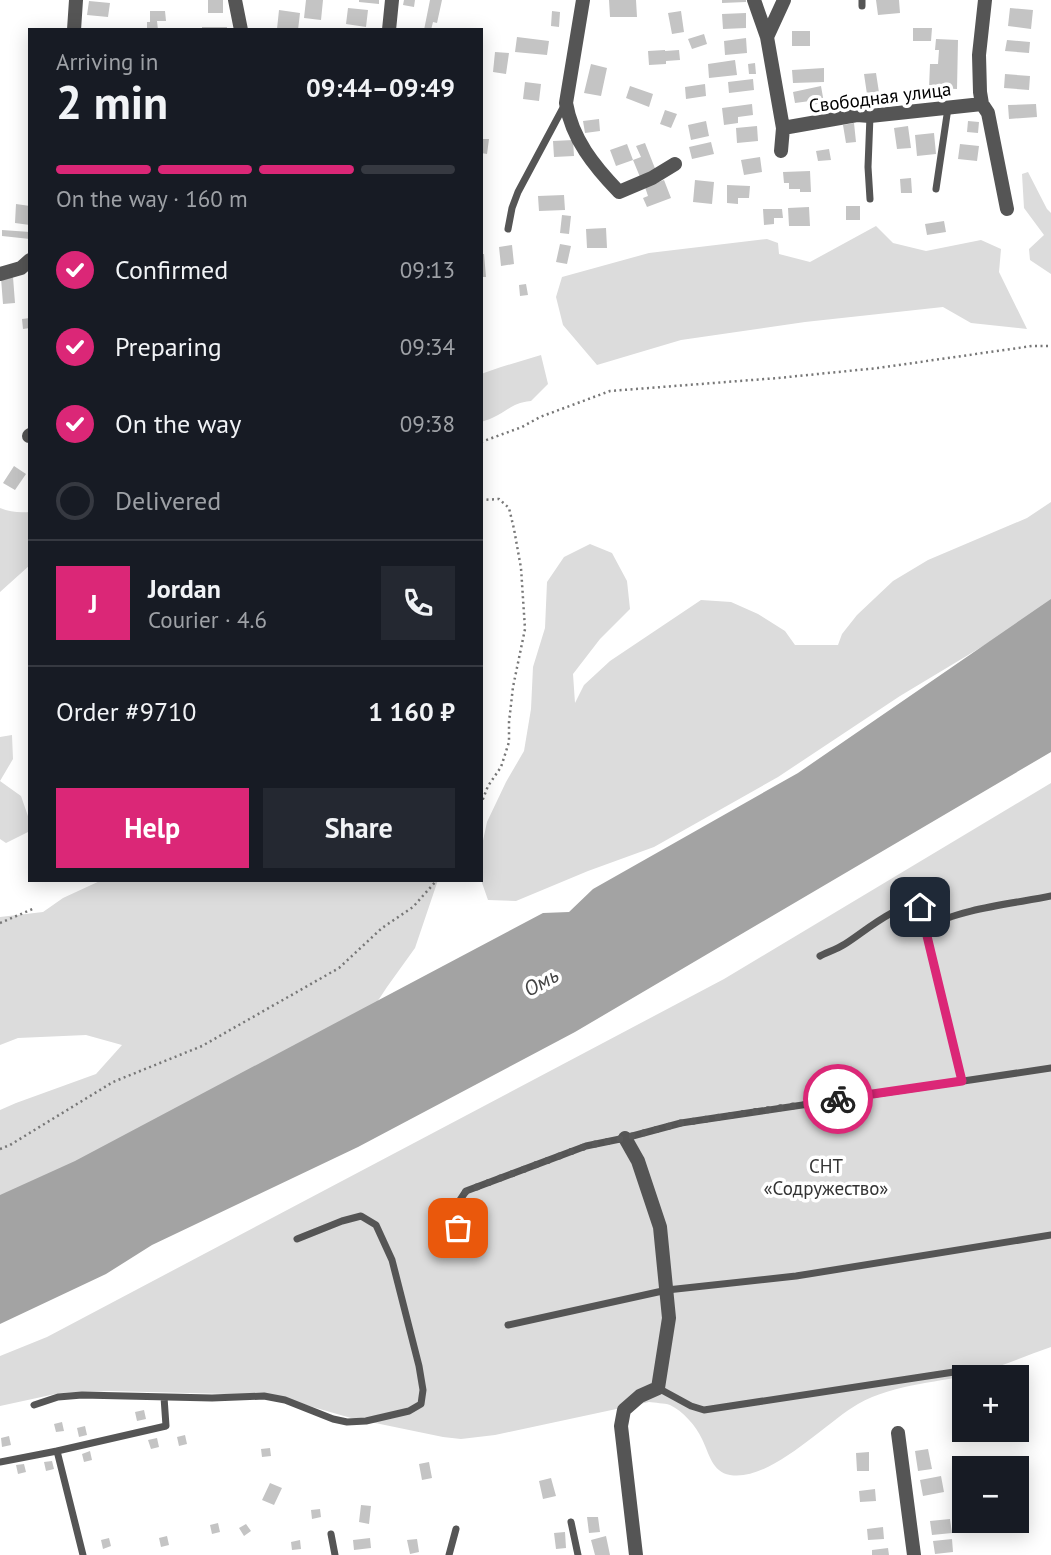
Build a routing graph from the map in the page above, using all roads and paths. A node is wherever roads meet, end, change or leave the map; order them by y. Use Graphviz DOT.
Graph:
graph roads {
  1 [pos="76,0"];
  2 [pos="235,0"];
  3 [pos="392,0"];
  4 [pos="583,0"];
  5 [pos="754,0"];
  6 [pos="783,0"];
  7 [pos="985,0"];
  8 [pos="74,28"];
  9 [pos="241,28"];
  10 [pos="389,28"];
  11 [pos="767,37"];
  12 [pos="565,103"];
  13 [pos="982,104"];
  14 [pos="948,108"];
  15 [pos="870,116"];
  16 [pos="783,128"];
  17 [pos="781,151"];
  18 [pos="675,164"];
  19 [pos="936,189"];
  20 [pos="870,199"];
  21 [pos="1007,208"];
  22 [pos="508,229"];
  23 [pos="28,262"];
  24 [pos="0,274"];
  25 [pos="1051,346"];
  26 [pos="483,441"];
  27 [pos="483,500"];
  28 [pos="483,799"];
  29 [pos="435,882"];
  30 [pos="1051,897"];
  31 [pos="36,908"];
  32 [pos="0,923"];
  33 [pos="929,928"];
  34 [pos="820,956"];
  35 [pos="1051,1068"];
  36 [pos="962,1081"];
  37 [pos="625,1138"];
  38 [pos="0,1149"];
  39 [pos="458,1228"];
  40 [pos="1051,1235"];
  41 [pos="297,1239"];
  42 [pos="667,1290"];
  43 [pos="508,1325"];
  44 [pos="952,1372"];
  45 [pos="659,1388"];
  46 [pos="164,1397"];
  47 [pos="34,1405"];
  48 [pos="898,1433"];
  49 [pos="57,1451"];
  50 [pos="0,1462"];
  51 [pos="571,1522"];
  52 [pos="456,1529"];
  53 [pos="331,1534"];
  54 [pos="83,1555"];
  55 [pos="335,1555"];
  56 [pos="449,1555"];
  57 [pos="578,1555"];
  58 [pos="636,1555"];
  59 [pos="915,1555"];
  1 -- 8 [label="street"];
  2 -- 9 [label="street"];
  3 -- 10 [label="street"];
  4 -- 12 [label="street"];
  5 -- 11 [label="street"];
  6 -- 11 [label="street"];
  7 -- 13 [label="street"];
  11 -- 16 [label="street"];
  12 -- 18 [label="street"];
  12 -- 22 [label="lane"];
  13 -- 14 [label="street, Свободная улица"];
  13 -- 21 [label="street"];
  14 -- 15 [label="street, Свободная улица"];
  14 -- 19 [label="lane"];
  15 -- 16 [label="street, Свободная улица"];
  15 -- 20 [label="lane"];
  16 -- 17 [label="street"];
  23 -- 24 [label="street"];
  25 -- 26 [label="path"];
  27 -- 28 [label="path"];
  29 -- 38 [label="path"];
  30 -- 33 [label="lane"];
  31 -- 32 [label="path"];
  33 -- 34 [label="lane"];
  33 -- 36 [label="lane"];
  35 -- 36 [label="lane"];
  36 -- 37 [label="lane"];
  37 -- 39 [label="lane"];
  37 -- 42 [label="street"];
  40 -- 42 [label="lane"];
  41 -- 46 [label="lane"];
  42 -- 43 [label="lane"];
  42 -- 45 [label="street"];
  44 -- 45 [label="lane"];
  45 -- 58 [label="street"];
  46 -- 47 [label="lane"];
  46 -- 49 [label="lane"];
  48 -- 59 [label="street"];
  49 -- 50 [label="lane"];
  49 -- 54 [label="lane"];
  51 -- 57 [label="lane"];
  52 -- 56 [label="lane"];
  53 -- 55 [label="lane"];
}
